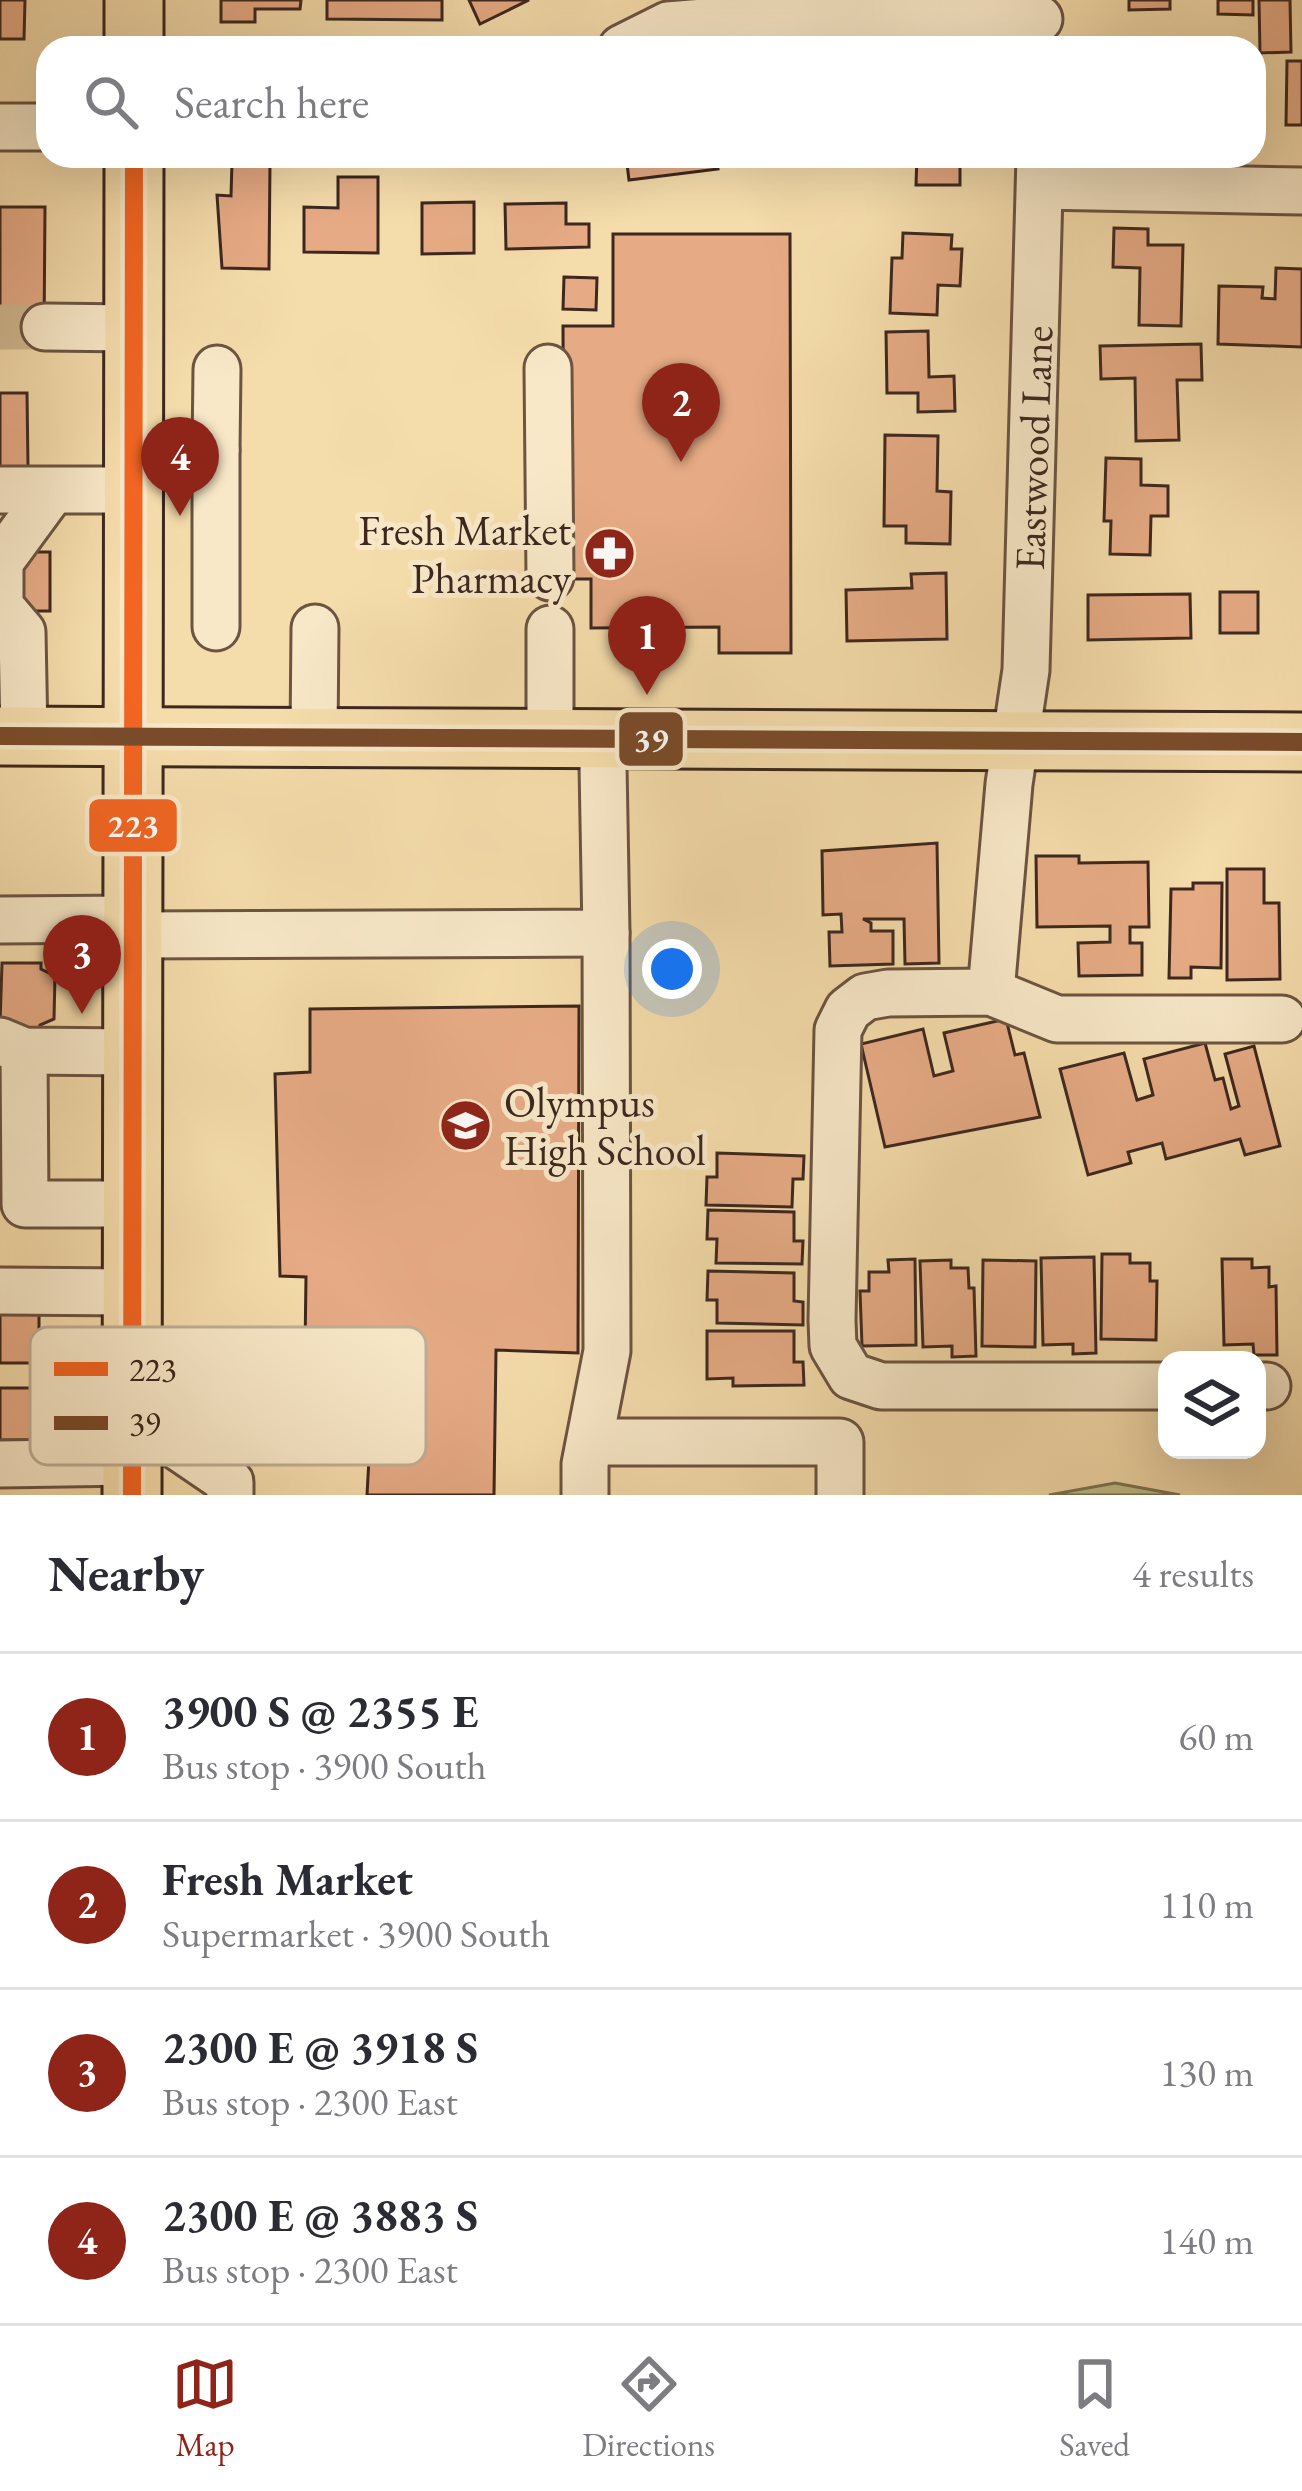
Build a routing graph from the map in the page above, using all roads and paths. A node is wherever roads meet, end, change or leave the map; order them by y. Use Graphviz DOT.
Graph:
graph roads {
  1 [pos="134,0"];
  2 [pos="1039,22"];
  3 [pos="134,36"];
  4 [pos="646,36"];
  5 [pos="0,127"];
  6 [pos="36,127"];
  7 [pos="134,168"];
  8 [pos="1040,171"];
  9 [pos="1302,191"];
  10 [pos="45,327"];
  11 [pos="134,328"];
  12 [pos="548,368"];
  13 [pos="217,369"];
  14 [pos="216,450"];
  15 [pos="134,468"];
  16 [pos="0,490"];
  17 [pos="52,491"];
  18 [pos="550,577"];
  19 [pos="0,606"];
  20 [pos="216,627"];
  21 [pos="315,628"];
  22 [pos="550,629"];
  23 [pos="133,735"];
  24 [pos="12,736"];
  25 [pos="314,736"];
  26 [pos="550,738"];
  27 [pos="1016,740"];
  28 [pos="1302,742"];
  29 [pos="603,765"];
  30 [pos="0,920"];
  31 [pos="133,927"];
  32 [pos="606,933"];
  33 [pos="991,992"];
  34 [pos="1282,1019"];
  35 [pos="12,1046"];
  36 [pos="133,1052"];
  37 [pos="13,1204"];
  38 [pos="132,1204"];
  39 [pos="0,1291"];
  40 [pos="132,1292"];
  41 [pos="132,1327"];
  42 [pos="1158,1386"];
  43 [pos="590,1442"];
  44 [pos="0,1464"];
  45 [pos="30,1464"];
  46 [pos="66,1465"];
  47 [pos="204,1465"];
  48 [pos="132,1466"];
  49 [pos="230,1495"];
  50 [pos="585,1495"];
  51 [pos="840,1495"];
  1 -- 3 [label="main road"];
  2 -- 4 [label="street"];
  5 -- 6 [label="street"];
  7 -- 11 [label="main road"];
  8 -- 9 [label="street"];
  8 -- 27 [label="street, Eastwood Lane"];
  10 -- 11 [label="street"];
  11 -- 15 [label="main road"];
  12 -- 18 [label="street"];
  13 -- 14 [label="street"];
  14 -- 15 [label="street"];
  14 -- 20 [label="street"];
  15 -- 17 [label="street"];
  15 -- 23 [label="main road"];
  16 -- 17 [label="street"];
  17 -- 19 [label="street"];
  19 -- 24 [label="street"];
  21 -- 25 [label="street"];
  22 -- 26 [label="street"];
  23 -- 24 [label="main road"];
  23 -- 25 [label="main road"];
  23 -- 31 [label="main road"];
  25 -- 26 [label="main road"];
  26 -- 27 [label="main road"];
  27 -- 28 [label="main road"];
  27 -- 33 [label="street, Eastwood Lane"];
  29 -- 32 [label="street"];
  30 -- 31 [label="street"];
  31 -- 32 [label="street"];
  31 -- 36 [label="main road"];
  32 -- 43 [label="street"];
  33 -- 34 [label="street"];
  33 -- 42 [label="street"];
  35 -- 36 [label="street"];
  35 -- 37 [label="street"];
  36 -- 38 [label="main road"];
  37 -- 38 [label="street"];
  38 -- 40 [label="main road"];
  39 -- 40 [label="street"];
  40 -- 41 [label="main road"];
  43 -- 50 [label="street"];
  43 -- 51 [label="street"];
  44 -- 45 [label="street"];
  46 -- 48 [label="street"];
  47 -- 49 [label="street"];
}
